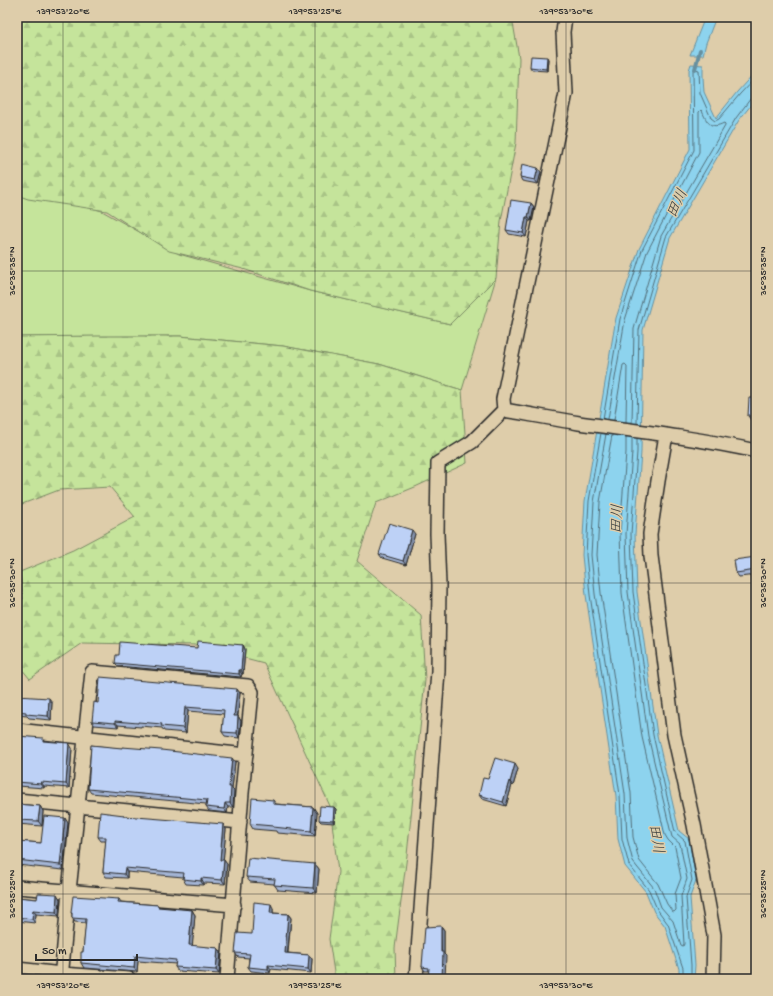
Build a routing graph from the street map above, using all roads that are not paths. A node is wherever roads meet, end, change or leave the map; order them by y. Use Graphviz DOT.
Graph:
graph roads {
  1 [pos="565,17"];
  2 [pos="504,410"];
  3 [pos="664,434"];
  4 [pos="756,451"];
  5 [pos="17,730"];
  6 [pos="85,738"];
  7 [pos="246,755"];
  8 [pos="17,800"];
  9 [pos="78,806"];
  10 [pos="240,822"];
  11 [pos="17,887"];
  12 [pos="69,891"];
  13 [pos="234,905"];
  14 [pos="17,969"];
  15 [pos="61,976"];
  16 [pos="129,979"];
  17 [pos="227,979"];
  18 [pos="416,979"];
  19 [pos="713,979"];
  1 -- 2 [label="street"];
  2 -- 3 [label="street"];
  2 -- 18 [label="street"];
  3 -- 4 [label="street"];
  3 -- 19 [label="street"];
  5 -- 6 [label="street"];
  6 -- 7 [label="street"];
  6 -- 7 [label="street"];
  6 -- 9 [label="street"];
  7 -- 10 [label="street"];
  8 -- 9 [label="street"];
  9 -- 10 [label="street"];
  9 -- 12 [label="street"];
  10 -- 13 [label="street"];
  11 -- 12 [label="street"];
  12 -- 13 [label="street"];
  12 -- 15 [label="street"];
  13 -- 17 [label="street"];
  14 -- 15 [label="street"];
  15 -- 16 [label="street"];
}
